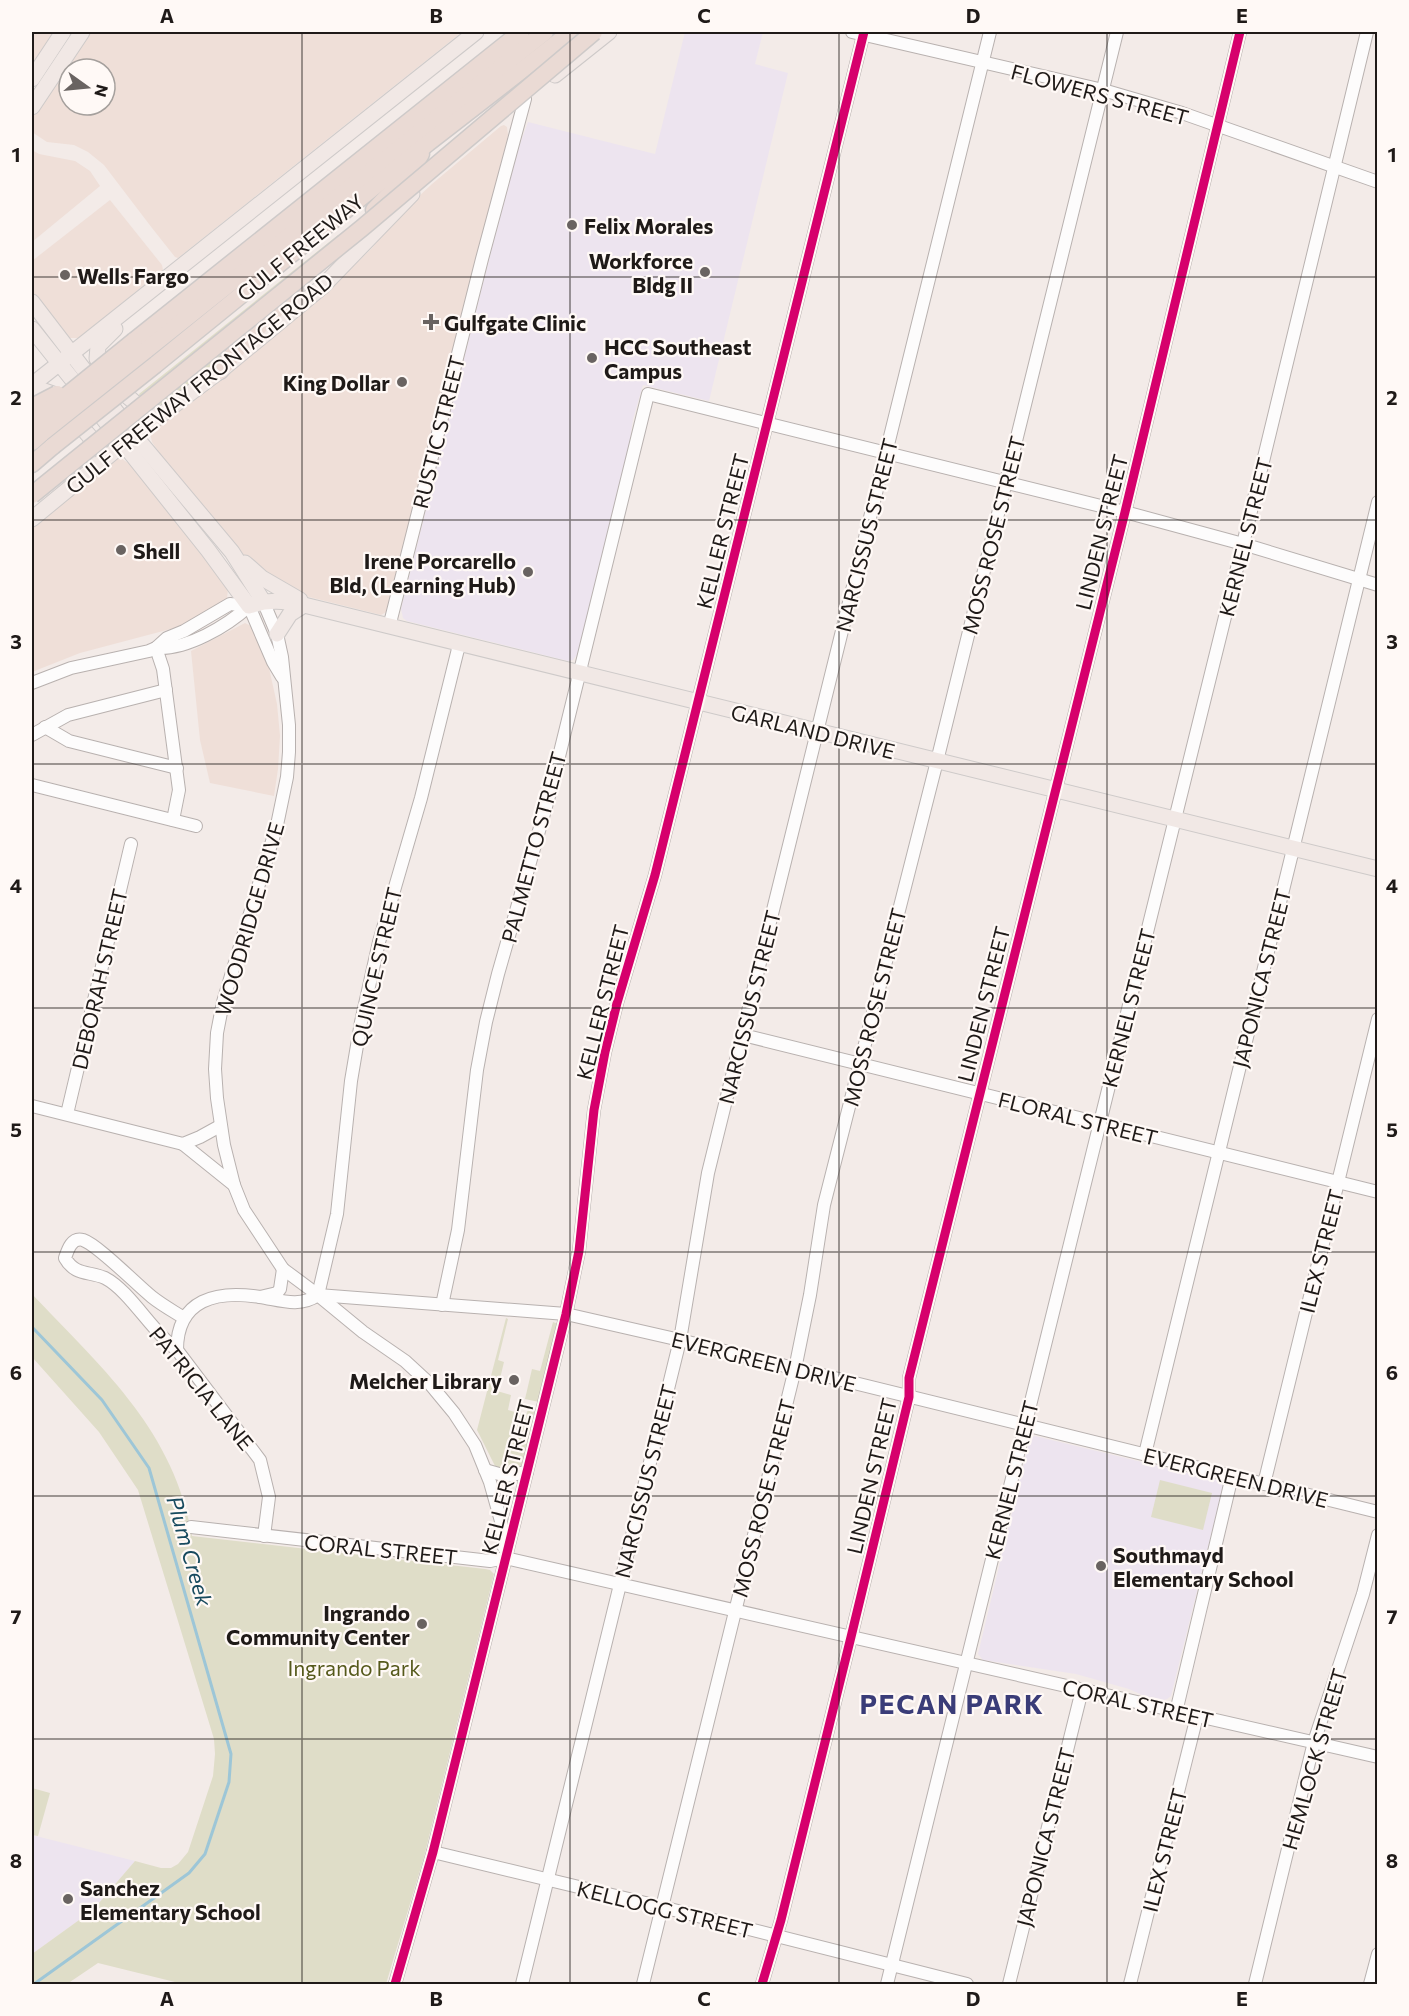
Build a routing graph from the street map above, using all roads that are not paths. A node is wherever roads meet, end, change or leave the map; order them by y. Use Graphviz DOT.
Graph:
graph roads {
  1 [pos="63,32"];
  2 [pos="82,32"];
  3 [pos="476,32"];
  4 [pos="521,32"];
  5 [pos="545,32"];
  6 [pos="570,32"];
  7 [pos="594,32"];
  8 [pos="609,32"];
  9 [pos="860,32"];
  10 [pos="990,32"];
  11 [pos="1117,32"];
  12 [pos="1240,32"];
  13 [pos="1367,32"];
  14 [pos="982,63"];
  15 [pos="51,78"];
  16 [pos="32,79"];
  17 [pos="1103,90"];
  18 [pos="525,99"];
  19 [pos="33,101"];
  20 [pos="1218,128"];
  21 [pos="428,143"];
  22 [pos="1335,168"];
  23 [pos="1377,182"];
  24 [pos="170,275"];
  25 [pos="32,302"];
  26 [pos="32,329"];
  27 [pos="145,352"];
  28 [pos="71,353"];
  29 [pos="59,363"];
  30 [pos="220,371"];
  31 [pos="32,385"];
  32 [pos="32,391"];
  33 [pos="186,395"];
  34 [pos="767,423"];
  35 [pos="37,429"];
  36 [pos="128,440"];
  37 [pos="886,453"];
  38 [pos="32,464"];
  39 [pos="1006,482"];
  40 [pos="32,495"];
  41 [pos="1377,502"];
  42 [pos="47,504"];
  43 [pos="1125,512"];
  44 [pos="32,519"];
  45 [pos="1243,544"];
  46 [pos="232,552"];
  47 [pos="1358,580"];
  48 [pos="1377,585"];
  49 [pos="256,603"];
  50 [pos="308,606"];
  51 [pos="389,627"];
  52 [pos="277,634"];
  53 [pos="459,645"];
  54 [pos="156,648"];
  55 [pos="579,672"];
  56 [pos="283,678"];
  57 [pos="32,683"];
  58 [pos="166,690"];
  59 [pos="698,703"];
  60 [pos="45,727"];
  61 [pos="817,732"];
  62 [pos="32,735"];
  63 [pos="937,761"];
  64 [pos="177,768"];
  65 [pos="32,785"];
  66 [pos="1055,790"];
  67 [pos="173,820"];
  68 [pos="1174,821"];
  69 [pos="196,826"];
  70 [pos="130,844"];
  71 [pos="1293,848"];
  72 [pos="1377,869"];
  73 [pos="1377,1019"];
  74 [pos="743,1035"];
  75 [pos="859,1065"];
  76 [pos="980,1094"];
  77 [pos="32,1106"];
  78 [pos="67,1114"];
  79 [pos="1099,1123"];
  80 [pos="220,1126"];
  81 [pos="183,1144"];
  82 [pos="1219,1152"];
  83 [pos="1337,1183"];
  84 [pos="234,1185"];
  85 [pos="1377,1192"];
  86 [pos="283,1269"];
  87 [pos="318,1295"];
  88 [pos="259,1297"];
  89 [pos="442,1305"];
  90 [pos="566,1314"];
  91 [pos="184,1318"];
  92 [pos="680,1340"];
  93 [pos="177,1350"];
  94 [pos="795,1369"];
  95 [pos="909,1397"];
  96 [pos="1025,1426"];
  97 [pos="1145,1454"];
  98 [pos="485,1470"];
  99 [pos="527,1472"];
  100 [pos="1232,1476"];
  101 [pos="1264,1484"];
  102 [pos="1377,1512"];
  103 [pos="191,1527"];
  104 [pos="1377,1535"];
  105 [pos="264,1536"];
  106 [pos="505,1558"];
  107 [pos="620,1584"];
  108 [pos="736,1611"];
  109 [pos="851,1637"];
  110 [pos="966,1664"];
  111 [pos="1082,1690"];
  112 [pos="1176,1712"];
  113 [pos="1197,1716"];
  114 [pos="1314,1742"];
  115 [pos="1377,1757"];
  116 [pos="433,1852"];
  117 [pos="547,1880"];
  118 [pos="662,1907"];
  119 [pos="776,1937"];
  120 [pos="1377,1954"];
  121 [pos="892,1965"];
  122 [pos="395,1984"];
  123 [pos="522,1984"];
  124 [pos="643,1984"];
  125 [pos="762,1984"];
  126 [pos="887,1984"];
  127 [pos="967,1984"];
  128 [pos="1009,1984"];
  129 [pos="1131,1984"];
  130 [pos="1255,1984"];
  131 [pos="1370,1984"];
  1 -- 15 [label="main road"];
  1 -- 16 [label="main road"];
  2 -- 15 [label="main road"];
  3 -- 24 [label="main road"];
  4 -- 27 [label="highway, GULF FREEWAY"];
  5 -- 27 [label="highway, GULF FREEWAY"];
  6 -- 21 [label="highway, GULF FREEWAY"];
  7 -- 40 [label="highway, bridge"];
  8 -- 18 [label="main road, GULF FREEWAY FRONTAGE ROAD"];
  9 -- 14 [label="street, FLOWERS STREET"];
  9 -- 34 [label="street, KELLER STREET"];
  10 -- 14 [label="street, NARCISSUS STREET"];
  11 -- 17 [label="street, MOSS ROSE STREET"];
  12 -- 20 [label="street, LINDEN STREET"];
  13 -- 22 [label="street, KERNEL STREET"];
  14 -- 17 [label="street, FLOWERS STREET"];
  14 -- 37 [label="street, NARCISSUS STREET"];
  15 -- 19 [label="main road"];
  17 -- 20 [label="street, FLOWERS STREET"];
  17 -- 39 [label="street, MOSS ROSE STREET"];
  18 -- 30 [label="main road, GULF FREEWAY FRONTAGE ROAD"];
  18 -- 51 [label="street, RUSTIC STREET"];
  20 -- 22 [label="street, FLOWERS STREET"];
  20 -- 43 [label="street, LINDEN STREET"];
  21 -- 27 [label="highway, GULF FREEWAY"];
  21 -- 30 [label="highway"];
  22 -- 23 [label="street, FLOWERS STREET"];
  22 -- 45 [label="street, KERNEL STREET"];
  24 -- 28 [label="main road"];
  24 -- 33 [label="main road"];
  25 -- 28 [label="main road, WOODRIDGE DRIVE"];
  26 -- 29 [label="main road, WOODRIDGE DRIVE"];
  27 -- 35 [label="highway, GULF FREEWAY, bridge"];
  27 -- 35 [label="highway, GULF FREEWAY, bridge"];
  28 -- 29 [label="main road"];
  28 -- 36 [label="main road, WOODRIDGE DRIVE"];
  29 -- 31 [label="main road"];
  29 -- 36 [label="main road, WOODRIDGE DRIVE"];
  30 -- 33 [label="main road, GULF FREEWAY FRONTAGE ROAD"];
  32 -- 42 [label="main road"];
  33 -- 36 [label="main road, GULF FREEWAY FRONTAGE ROAD"];
  34 -- 37 [label="street"];
  34 -- 55 [label="street, PALMETTO STREET"];
  34 -- 59 [label="street, KELLER STREET"];
  35 -- 38 [label="highway, GULF FREEWAY"];
  36 -- 42 [label="main road, GULF FREEWAY FRONTAGE ROAD"];
  36 -- 46 [label="main road, WOODRIDGE DRIVE"];
  36 -- 49 [label="main road, WOODRIDGE DRIVE"];
  37 -- 39 [label="street"];
  37 -- 61 [label="street, NARCISSUS STREET"];
  39 -- 43 [label="street"];
  39 -- 63 [label="street, MOSS ROSE STREET"];
  41 -- 47 [label="street, JAPONICA STREET"];
  42 -- 44 [label="main road, GULF FREEWAY FRONTAGE ROAD"];
  43 -- 45 [label="street"];
  43 -- 66 [label="street, LINDEN STREET"];
  45 -- 47 [label="street"];
  45 -- 68 [label="street, KERNEL STREET"];
  46 -- 49 [label="main road, WOODRIDGE DRIVE"];
  46 -- 50 [label="main road"];
  47 -- 48 [label="street"];
  47 -- 71 [label="street, JAPONICA STREET"];
  49 -- 50 [label="main road, GARLAND DRIVE"];
  49 -- 52 [label="street, WOODRIDGE DRIVE"];
  49 -- 54 [label="street"];
  49 -- 56 [label="street, WOODRIDGE DRIVE"];
  50 -- 51 [label="main road, GARLAND DRIVE"];
  50 -- 52 [label="main road"];
  51 -- 53 [label="main road, GARLAND DRIVE"];
  52 -- 56 [label="street, WOODRIDGE DRIVE"];
  53 -- 55 [label="main road, GARLAND DRIVE"];
  53 -- 87 [label="street, QUINCE STREET"];
  54 -- 57 [label="street"];
  54 -- 58 [label="street"];
  55 -- 59 [label="main road, GARLAND DRIVE"];
  55 -- 89 [label="street, PALMETTO STREET"];
  56 -- 80 [label="street, WOODRIDGE DRIVE"];
  58 -- 60 [label="street"];
  58 -- 64 [label="street"];
  59 -- 61 [label="main road, GARLAND DRIVE"];
  59 -- 90 [label="street, KELLER STREET"];
  60 -- 62 [label="street"];
  60 -- 64 [label="street"];
  61 -- 63 [label="main road, GARLAND DRIVE"];
  61 -- 74 [label="street, NARCISSUS STREET"];
  63 -- 66 [label="main road, GARLAND DRIVE"];
  63 -- 75 [label="street, MOSS ROSE STREET"];
  64 -- 67 [label="street"];
  65 -- 67 [label="street"];
  66 -- 68 [label="main road, GARLAND DRIVE"];
  66 -- 76 [label="street, LINDEN STREET"];
  67 -- 69 [label="street"];
  68 -- 71 [label="main road, GARLAND DRIVE"];
  68 -- 79 [label="street, KERNEL STREET"];
  70 -- 78 [label="street, DEBORAH STREET"];
  71 -- 72 [label="main road, GARLAND DRIVE"];
  71 -- 82 [label="street, JAPONICA STREET"];
  73 -- 83 [label="street, ILEX STREET"];
  74 -- 75 [label="street, FLORAL STREET"];
  74 -- 92 [label="street, NARCISSUS STREET"];
  75 -- 76 [label="street, FLORAL STREET"];
  75 -- 94 [label="street, MOSS ROSE STREET"];
  76 -- 79 [label="street, FLORAL STREET"];
  76 -- 95 [label="street, LINDEN STREET"];
  77 -- 78 [label="street"];
  78 -- 81 [label="street"];
  79 -- 82 [label="street, FLORAL STREET"];
  79 -- 96 [label="street, KERNEL STREET"];
  80 -- 81 [label="street"];
  80 -- 84 [label="street, WOODRIDGE DRIVE"];
  81 -- 84 [label="street"];
  82 -- 83 [label="street, FLORAL STREET"];
  82 -- 97 [label="street, JAPONICA STREET"];
  83 -- 85 [label="street, FLORAL STREET"];
  83 -- 101 [label="street, ILEX STREET"];
  84 -- 86 [label="street, WOODRIDGE DRIVE"];
  86 -- 87 [label="street, WOODRIDGE DRIVE"];
  86 -- 88 [label="street"];
  87 -- 88 [label="street"];
  87 -- 89 [label="street, EVERGREEN DRIVE"];
  87 -- 98 [label="street, WOODRIDGE DRIVE"];
  88 -- 91 [label="street"];
  89 -- 90 [label="street, EVERGREEN DRIVE"];
  90 -- 92 [label="street, EVERGREEN DRIVE"];
  90 -- 99 [label="street, KELLER STREET"];
  91 -- 93 [label="street"];
  91 -- 93 [label="street, PATRICIA LANE"];
  92 -- 94 [label="street, EVERGREEN DRIVE"];
  92 -- 107 [label="street, NARCISSUS STREET"];
  93 -- 105 [label="street, PATRICIA LANE"];
  94 -- 95 [label="street, EVERGREEN DRIVE"];
  94 -- 108 [label="street, MOSS ROSE STREET"];
  95 -- 96 [label="street, EVERGREEN DRIVE"];
  95 -- 109 [label="street, LINDEN STREET"];
  96 -- 97 [label="street, EVERGREEN DRIVE"];
  96 -- 110 [label="street, KERNEL STREET"];
  97 -- 100 [label="street, EVERGREEN DRIVE"];
  98 -- 99 [label="street"];
  98 -- 106 [label="street, WOODRIDGE DRIVE"];
  99 -- 106 [label="street, KELLER STREET"];
  100 -- 101 [label="street, EVERGREEN DRIVE"];
  100 -- 112 [label="street"];
  101 -- 102 [label="street, EVERGREEN DRIVE"];
  103 -- 105 [label="street, CORAL STREET"];
  104 -- 114 [label="street, HEMLOCK STREET"];
  105 -- 106 [label="street, CORAL STREET"];
  106 -- 107 [label="street, CORAL STREET"];
  106 -- 116 [label="street, KELLER STREET"];
  107 -- 108 [label="street, CORAL STREET"];
  107 -- 117 [label="street, NARCISSUS STREET"];
  108 -- 109 [label="street, CORAL STREET"];
  108 -- 118 [label="street, MOSS ROSE STREET"];
  109 -- 110 [label="street, CORAL STREET"];
  109 -- 119 [label="street, LINDEN STREET"];
  110 -- 111 [label="street, CORAL STREET"];
  110 -- 121 [label="street, KERNEL STREET"];
  111 -- 112 [label="street, CORAL STREET"];
  111 -- 128 [label="street, JAPONICA STREET"];
  112 -- 113 [label="street, CORAL STREET"];
  113 -- 114 [label="street, CORAL STREET"];
  113 -- 129 [label="street, ILEX STREET"];
  114 -- 115 [label="street, CORAL STREET"];
  114 -- 130 [label="street, HEMLOCK STREET"];
  116 -- 117 [label="street, KELLOGG STREET"];
  116 -- 122 [label="street, KELLER STREET"];
  117 -- 118 [label="street, KELLOGG STREET"];
  117 -- 123 [label="street, NARCISSUS STREET"];
  118 -- 119 [label="street, KELLOGG STREET"];
  118 -- 124 [label="street, MOSS ROSE STREET"];
  119 -- 121 [label="street, KELLOGG STREET"];
  119 -- 125 [label="street, LINDEN STREET"];
  120 -- 131 [label="street"];
  121 -- 126 [label="street, KERNEL STREET"];
  121 -- 127 [label="street, KELLOGG STREET"];
}
